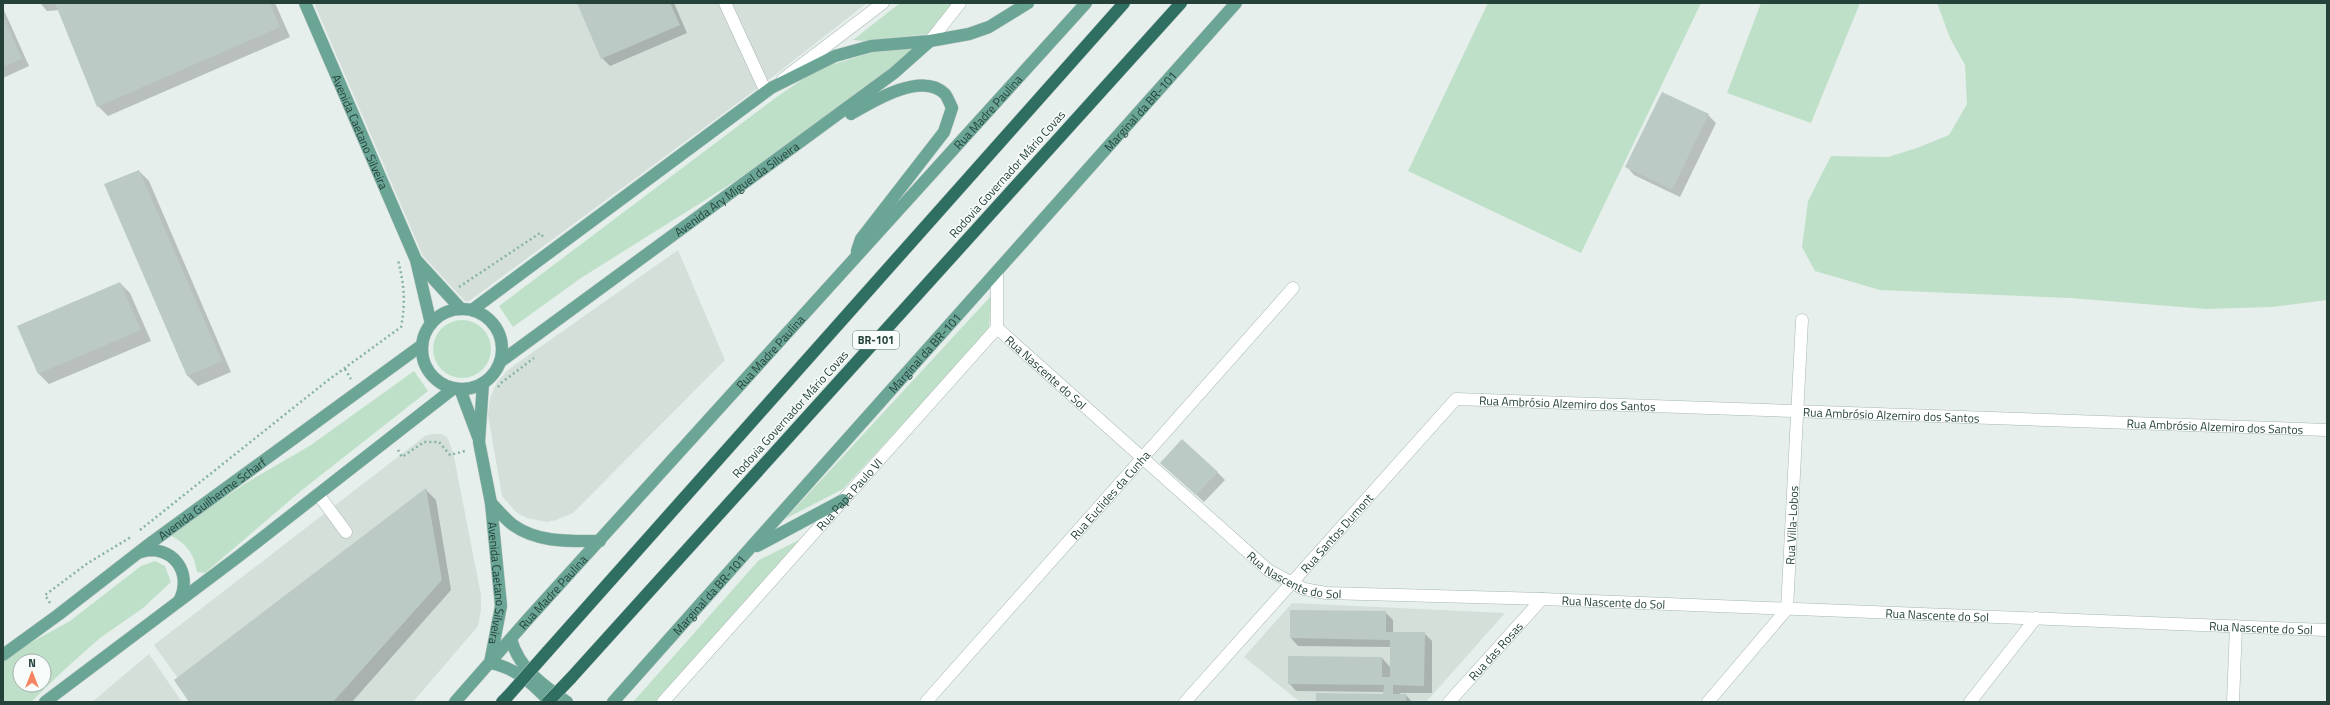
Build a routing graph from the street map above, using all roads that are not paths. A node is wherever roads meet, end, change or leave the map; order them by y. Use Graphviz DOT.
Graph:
graph roads {
  1 [pos="305,3"];
  2 [pos="725,3"];
  3 [pos="883,3"];
  4 [pos="960,3"];
  5 [pos="1028,3"];
  6 [pos="1086,3"];
  7 [pos="1124,3"];
  8 [pos="1181,3"];
  9 [pos="1236,3"];
  10 [pos="930,41"];
  11 [pos="768,90"];
  12 [pos="788,152"];
  13 [pos="414,255"];
  14 [pos="853,260"];
  15 [pos="997,272"];
  16 [pos="1293,288"];
  17 [pos="466,309"];
  18 [pos="1802,320"];
  19 [pos="431,324"];
  20 [pos="997,328"];
  21 [pos="422,345"];
  22 [pos="500,362"];
  23 [pos="483,383"];
  24 [pos="457,389"];
  25 [pos="1456,399"];
  26 [pos="1798,411"];
  27 [pos="2327,430"];
  28 [pos="479,442"];
  29 [pos="1142,458"];
  30 [pos="318,494"];
  31 [pos="844,500"];
  32 [pos="490,503"];
  33 [pos="346,532"];
  34 [pos="600,541"];
  35 [pos="749,550"];
  36 [pos="140,553"];
  37 [pos="1291,584"];
  38 [pos="1542,599"];
  39 [pos="179,601"];
  40 [pos="1787,609"];
  41 [pos="2036,618"];
  42 [pos="2236,626"];
  43 [pos="2327,630"];
  44 [pos="511,639"];
  45 [pos="4,652"];
  46 [pos="490,663"];
  47 [pos="505,699"];
  48 [pos="45,702"];
  49 [pos="456,702"];
  50 [pos="549,702"];
  51 [pos="568,702"];
  52 [pos="613,702"];
  53 [pos="663,702"];
  54 [pos="926,702"];
  55 [pos="1185,702"];
  56 [pos="1449,702"];
  57 [pos="1708,702"];
  58 [pos="1970,702"];
  59 [pos="2232,702"];
  1 -- 13 [label="main road, Avenida Caetano Silveira"];
  2 -- 11 [label="street"];
  3 -- 11 [label="street"];
  4 -- 10 [label="street, Avenida Ary Miguel da Silveira"];
  5 -- 10 [label="main road"];
  6 -- 14 [label="main road, Rua Madre Paulina"];
  7 -- 47 [label="highway, Rodovia Governador Mário Covas / BR-101, bridge"];
  8 -- 50 [label="highway, Rodovia Governador Mário Covas / BR-101, bridge"];
  9 -- 15 [label="main road, Marginal da BR-101"];
  10 -- 11 [label="main road"];
  10 -- 12 [label="main road, Avenida Ary Miguel da Silveira"];
  11 -- 17 [label="main road"];
  12 -- 14 [label="main road"];
  12 -- 22 [label="main road, Avenida Ary Miguel da Silveira"];
  13 -- 17 [label="main road, Avenida Caetano Silveira"];
  13 -- 19 [label="main road, Avenida Caetano Silveira"];
  14 -- 34 [label="main road, Rua Madre Paulina"];
  15 -- 20 [label="street"];
  15 -- 35 [label="main road, Marginal da BR-101"];
  16 -- 29 [label="street, Rua Euclides da Cunha"];
  17 -- 19 [label="main road"];
  17 -- 22 [label="main road"];
  18 -- 26 [label="street, Rua Villa-Lobos"];
  19 -- 21 [label="main road"];
  20 -- 29 [label="street, Rua Nascente do Sol"];
  20 -- 31 [label="street, Rua Papa Paulo VI"];
  21 -- 24 [label="main road"];
  21 -- 36 [label="main road, Avenida Guilherme Scharf"];
  22 -- 23 [label="main road"];
  23 -- 24 [label="main road"];
  23 -- 28 [label="main road, Avenida Caetano Silveira"];
  24 -- 28 [label="main road, Avenida Caetano Silveira"];
  24 -- 30 [label="main road"];
  25 -- 26 [label="street, Rua Ambrósio Alzemiro dos Santos"];
  25 -- 37 [label="street, Rua Santos Dumont"];
  26 -- 27 [label="street, Rua Ambrósio Alzemiro dos Santos"];
  26 -- 40 [label="street, Rua Villa-Lobos"];
  28 -- 32 [label="main road, Avenida Caetano Silveira"];
  29 -- 37 [label="street, Rua Nascente do Sol"];
  29 -- 54 [label="street, Rua Euclides da Cunha"];
  30 -- 33 [label="street"];
  30 -- 39 [label="main road"];
  31 -- 35 [label="main road"];
  31 -- 53 [label="street, Rua Papa Paulo VI"];
  32 -- 34 [label="main road, Avenida Caetano Silveira"];
  32 -- 46 [label="main road, Avenida Caetano Silveira"];
  34 -- 44 [label="main road, Rua Madre Paulina"];
  35 -- 52 [label="main road, Marginal da BR-101"];
  36 -- 39 [label="main road"];
  36 -- 45 [label="main road, Avenida Guilherme Scharf"];
  37 -- 38 [label="street, Rua Nascente do Sol"];
  37 -- 55 [label="street, Rua Santos Dumont"];
  38 -- 40 [label="street, Rua Nascente do Sol"];
  38 -- 56 [label="street, Rua das Rosas"];
  39 -- 48 [label="main road"];
  40 -- 41 [label="street, Rua Nascente do Sol"];
  40 -- 57 [label="street"];
  41 -- 42 [label="street, Rua Nascente do Sol"];
  41 -- 58 [label="street"];
  42 -- 43 [label="street, Rua Nascente do Sol"];
  42 -- 59 [label="street"];
  44 -- 46 [label="main road, Rua Madre Paulina"];
  44 -- 51 [label="main road"];
  46 -- 49 [label="main road, Rua Madre Paulina"];
  46 -- 50 [label="main road"];
}
